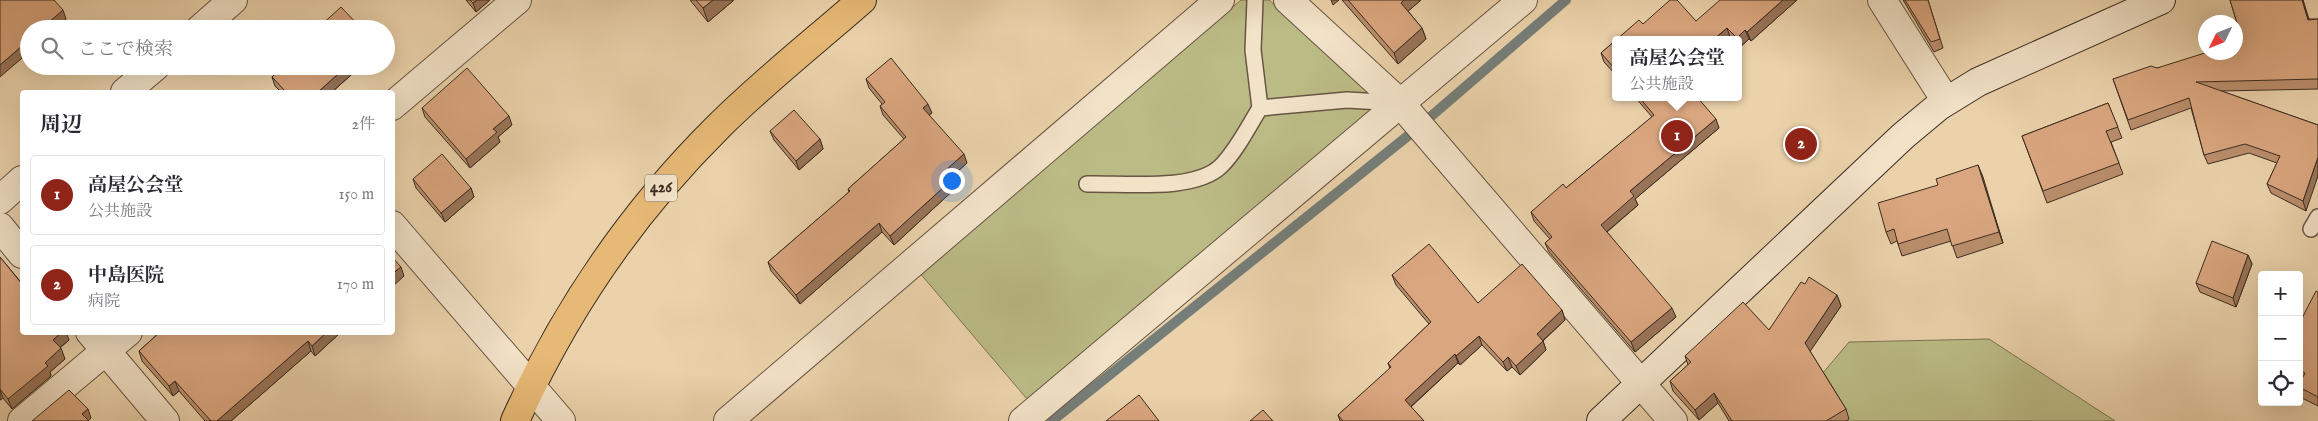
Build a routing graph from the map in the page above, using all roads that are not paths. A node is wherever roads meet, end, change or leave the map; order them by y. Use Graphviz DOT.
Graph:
graph roads {
  1 [pos="233,0"];
  2 [pos="517,0"];
  3 [pos="862,0"];
  4 [pos="1220,0"];
  5 [pos="1255,0"];
  6 [pos="1288,0"];
  7 [pos="1523,0"];
  8 [pos="1882,0"];
  9 [pos="2161,0"];
  10 [pos="210,20"];
  11 [pos="145,75"];
  12 [pos="127,90"];
  13 [pos="1946,101"];
  14 [pos="395,103"];
  15 [pos="1402,106"];
  16 [pos="1260,108"];
  17 [pos="20,182"];
  18 [pos="1087,184"];
  19 [pos="0,200"];
  20 [pos="0,227"];
  21 [pos="395,228"];
  22 [pos="20,252"];
  23 [pos="119,335"];
  24 [pos="98,342"];
  25 [pos="1643,384"];
  26 [pos="531,387"];
  27 [pos="22,421"];
  28 [pos="165,421"];
  29 [pos="515,421"];
  30 [pos="561,421"];
  31 [pos="728,421"];
  32 [pos="1023,421"];
  33 [pos="1601,421"];
  34 [pos="1674,421"];
  1 -- 10 [label="street"];
  2 -- 14 [label="street"];
  3 -- 26 [label="highway, 426"];
  4 -- 31 [label="street"];
  5 -- 16 [label="lane"];
  6 -- 15 [label="street"];
  7 -- 15 [label="street"];
  8 -- 13 [label="street"];
  9 -- 13 [label="street"];
  11 -- 12 [label="street"];
  13 -- 25 [label="street"];
  15 -- 16 [label="lane"];
  15 -- 25 [label="street"];
  15 -- 32 [label="street"];
  16 -- 18 [label="lane"];
  17 -- 19 [label="street"];
  20 -- 22 [label="street"];
  21 -- 26 [label="street"];
  23 -- 24 [label="street"];
  24 -- 27 [label="street"];
  24 -- 28 [label="street"];
  25 -- 33 [label="street"];
  25 -- 34 [label="street"];
  26 -- 29 [label="highway, 426"];
  26 -- 30 [label="street"];
}
